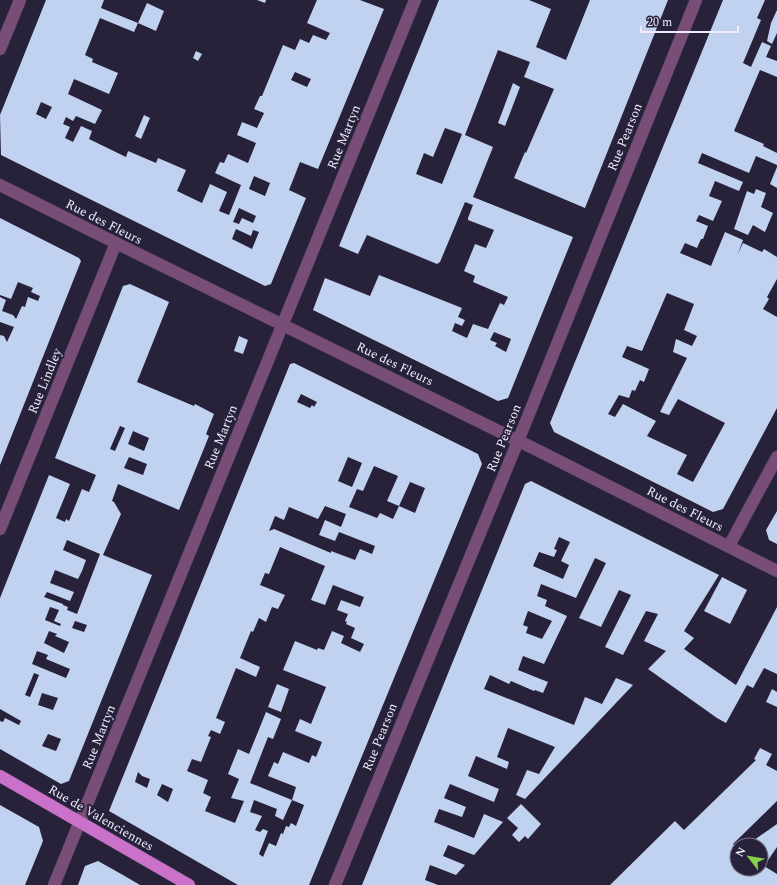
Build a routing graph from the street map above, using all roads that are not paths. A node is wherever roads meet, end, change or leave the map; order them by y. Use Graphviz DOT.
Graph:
graph roads {
  1 [pos="20,0"];
  2 [pos="415,0"];
  3 [pos="696,0"];
  4 [pos="0,49"];
  5 [pos="0,185"];
  6 [pos="116,243"];
  7 [pos="282,324"];
  8 [pos="518,441"];
  9 [pos="777,457"];
  10 [pos="0,530"];
  11 [pos="729,546"];
  12 [pos="777,571"];
  13 [pos="0,776"];
  14 [pos="80,822"];
  15 [pos="54,885"];
  16 [pos="189,885"];
  17 [pos="335,885"];
  1 -- 4 [label="street"];
  2 -- 7 [label="street, Rue Martyn"];
  3 -- 8 [label="street, Rue Pearson"];
  5 -- 6 [label="street, Rue des Fleurs"];
  6 -- 7 [label="street, Rue des Fleurs"];
  6 -- 10 [label="street, Rue Lindley"];
  7 -- 8 [label="street, Rue des Fleurs"];
  7 -- 14 [label="street, Rue Martyn"];
  8 -- 11 [label="street, Rue des Fleurs"];
  8 -- 17 [label="street, Rue Pearson"];
  9 -- 11 [label="street"];
  11 -- 12 [label="street, Rue des Fleurs"];
  13 -- 14 [label="main road, Rue de Valenciennes"];
  14 -- 15 [label="street, Rue Martyn"];
  14 -- 16 [label="main road, Rue de Valenciennes"];
}
